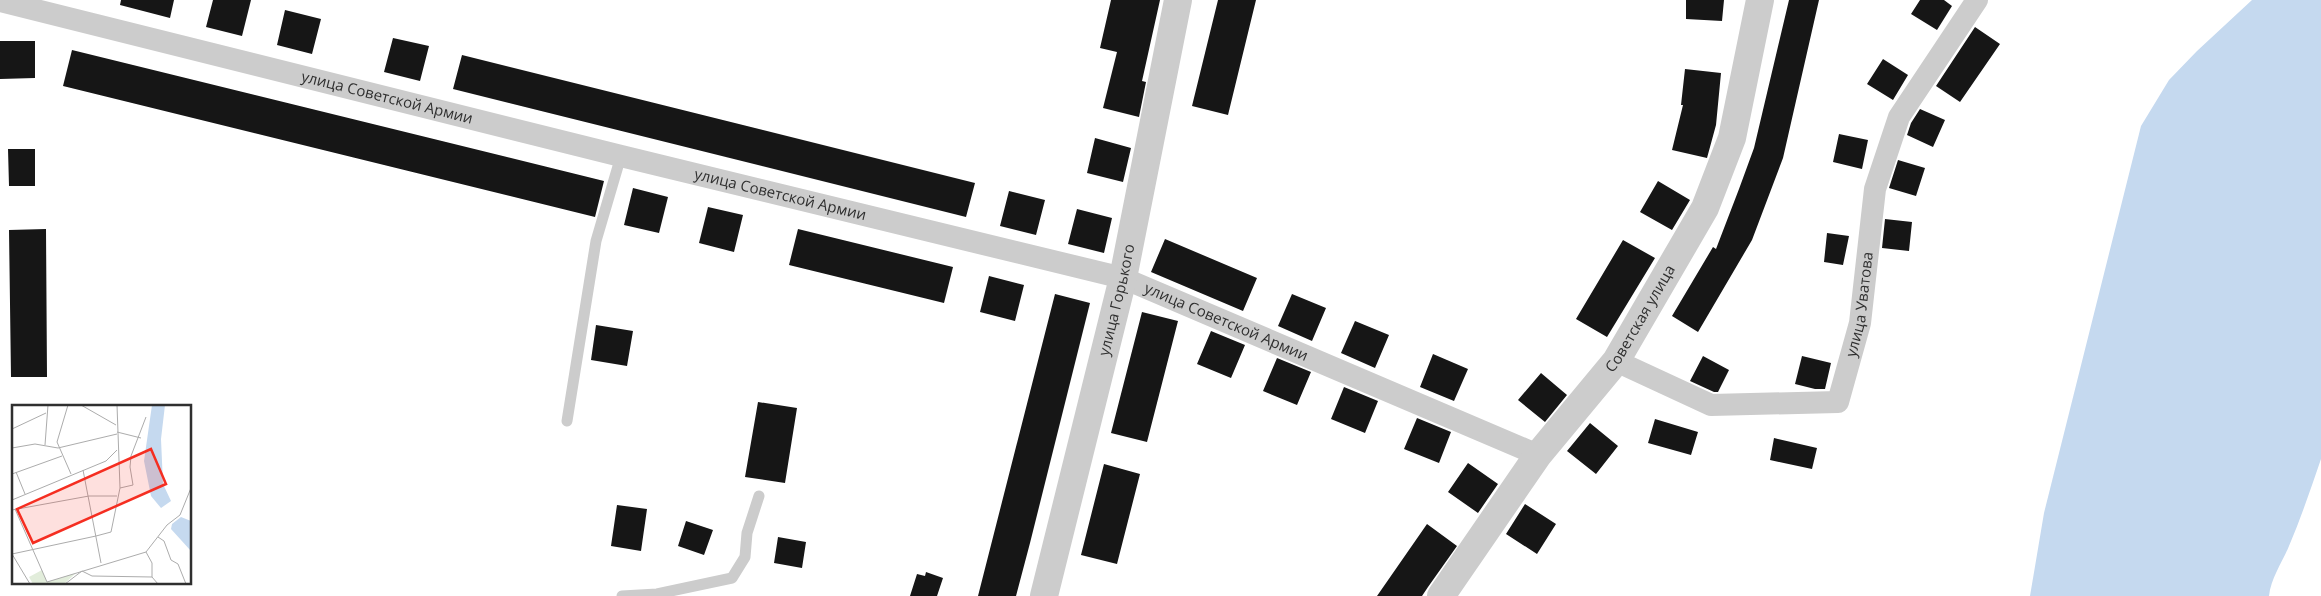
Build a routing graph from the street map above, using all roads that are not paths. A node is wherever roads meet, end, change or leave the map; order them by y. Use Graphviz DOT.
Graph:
graph roads {
  1 [pos="1178,0"];
  2 [pos="1760,0"];
  3 [pos="1978,0"];
  4 [pos="0,1"];
  5 [pos="621,156"];
  6 [pos="1123,278"];
  7 [pos="1616,361"];
  8 [pos="567,421"];
  9 [pos="1538,455"];
  10 [pos="758,496"];
  11 [pos="622,596"];
  12 [pos="1044,596"];
  13 [pos="1441,596"];
  1 -- 6 [label="street, улица Горького"];
  2 -- 7 [label="street, Советская улица"];
  3 -- 7 [label="street, улица Уватова"];
  4 -- 5 [label="street, улица Советской Армии"];
  5 -- 6 [label="street, улица Советской Армии"];
  5 -- 8 [label="lane"];
  6 -- 9 [label="street, улица Советской Армии"];
  6 -- 12 [label="street, улица Горького"];
  7 -- 9 [label="street, Советская улица"];
  9 -- 13 [label="street, Советская улица"];
  10 -- 11 [label="lane"];
}
